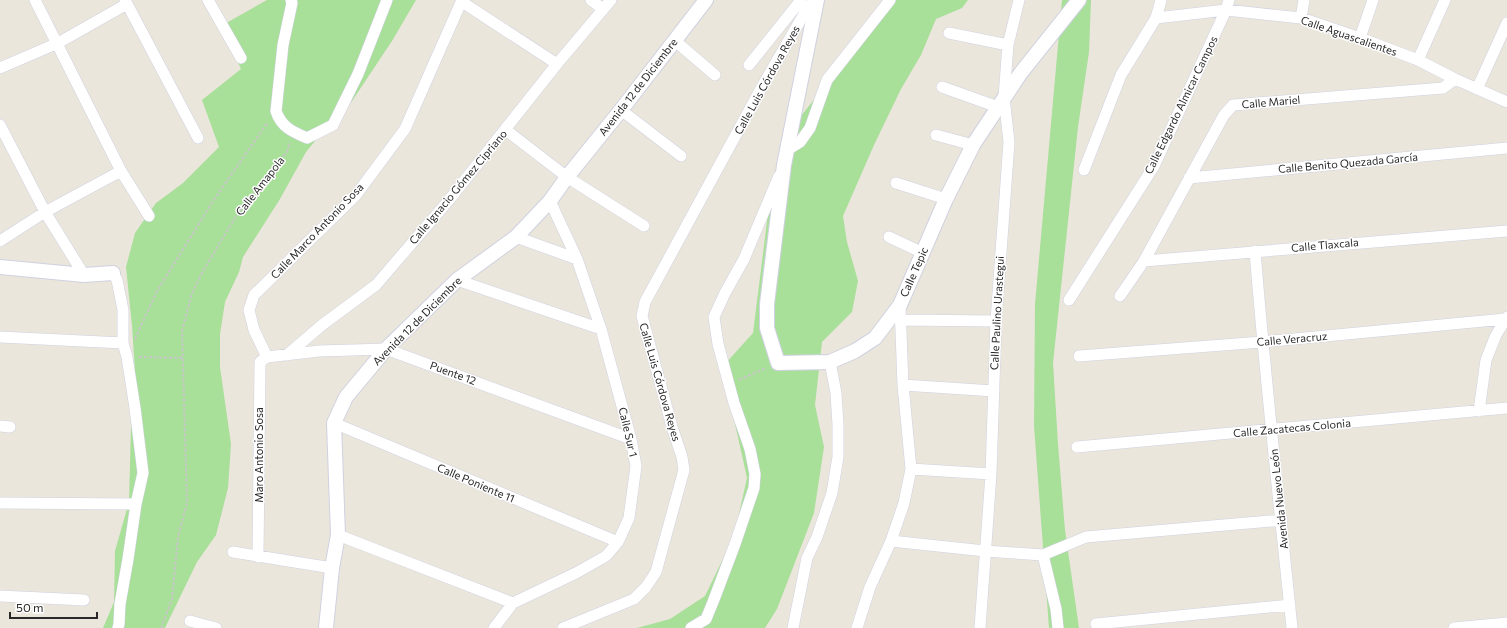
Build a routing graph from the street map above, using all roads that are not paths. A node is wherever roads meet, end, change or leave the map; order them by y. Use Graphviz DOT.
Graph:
graph roads {
  1 [pos="35,0"];
  2 [pos="208,0"];
  3 [pos="291,0"];
  4 [pos="387,0"];
  5 [pos="591,0"];
  6 [pos="610,0"];
  7 [pos="706,0"];
  8 [pos="801,0"];
  9 [pos="814,0"];
  10 [pos="817,0"];
  11 [pos="890,0"];
  12 [pos="1019,0"];
  13 [pos="1080,0"];
  14 [pos="1161,0"];
  15 [pos="1304,0"];
  16 [pos="1373,0"];
  17 [pos="1445,0"];
  18 [pos="462,1"];
  19 [pos="126,2"];
  20 [pos="1228,5"];
  21 [pos="603,9"];
  22 [pos="1156,18"];
  23 [pos="1301,18"];
  24 [pos="1507,23"];
  25 [pos="949,33"];
  26 [pos="1360,38"];
  27 [pos="674,40"];
  28 [pos="58,43"];
  29 [pos="1008,44"];
  30 [pos="241,58"];
  31 [pos="1418,60"];
  32 [pos="557,64"];
  33 [pos="749,65"];
  34 [pos="0,68"];
  35 [pos="715,75"];
  36 [pos="1455,79"];
  37 [pos="942,86"];
  38 [pos="1478,89"];
  39 [pos="1001,102"];
  40 [pos="1507,102"];
  41 [pos="621,110"];
  42 [pos="0,125"];
  43 [pos="506,130"];
  44 [pos="936,135"];
  45 [pos="3,137"];
  46 [pos="198,138"];
  47 [pos="973,145"];
  48 [pos="1507,148"];
  49 [pos="787,150"];
  50 [pos="681,156"];
  51 [pos="784,165"];
  52 [pos="1084,170"];
  53 [pos="121,171"];
  54 [pos="567,177"];
  55 [pos="1189,178"];
  56 [pos="896,183"];
  57 [pos="946,199"];
  58 [pos="550,201"];
  59 [pos="45,212"];
  60 [pos="149,216"];
  61 [pos="644,226"];
  62 [pos="1507,231"];
  63 [pos="889,237"];
  64 [pos="516,238"];
  65 [pos="0,241"];
  66 [pos="1255,251"];
  67 [pos="923,253"];
  68 [pos="577,259"];
  69 [pos="1144,261"];
  70 [pos="0,267"];
  71 [pos="113,273"];
  72 [pos="84,275"];
  73 [pos="457,280"];
  74 [pos="1120,296"];
  75 [pos="1069,300"];
  76 [pos="900,305"];
  77 [pos="1506,318"];
  78 [pos="901,320"];
  79 [pos="996,321"];
  80 [pos="601,329"];
  81 [pos="1507,334"];
  82 [pos="1496,335"];
  83 [pos="0,337"];
  84 [pos="1262,342"];
  85 [pos="123,343"];
  86 [pos="386,349"];
  87 [pos="287,355"];
  88 [pos="1079,356"];
  89 [pos="268,357"];
  90 [pos="824,362"];
  91 [pos="903,385"];
  92 [pos="994,391"];
  93 [pos="1507,408"];
  94 [pos="1479,411"];
  95 [pos="334,423"];
  96 [pos="1271,430"];
  97 [pos="631,439"];
  98 [pos="1077,447"];
  99 [pos="911,469"];
  100 [pos="991,474"];
  101 [pos="0,503"];
  102 [pos="136,504"];
  103 [pos="1282,520"];
  104 [pos="338,535"];
  105 [pos="618,542"];
  106 [pos="891,542"];
  107 [pos="233,552"];
  108 [pos="985,552"];
  109 [pos="1043,555"];
  110 [pos="258,557"];
  111 [pos="332,568"];
  112 [pos="0,596"];
  113 [pos="84,600"];
  114 [pos="513,603"];
  115 [pos="1290,605"];
  116 [pos="190,621"];
  117 [pos="1507,623"];
  118 [pos="1096,624"];
  119 [pos="118,628"];
  120 [pos="216,628"];
  121 [pos="326,628"];
  122 [pos="494,628"];
  123 [pos="563,628"];
  124 [pos="691,628"];
  125 [pos="793,628"];
  126 [pos="857,628"];
  127 [pos="980,628"];
  128 [pos="1058,628"];
  129 [pos="1292,628"];
  130 [pos="1454,628"];
  1 -- 28 [label="street"];
  2 -- 30 [label="street"];
  3 -- 4 [label="street"];
  5 -- 21 [label="street"];
  6 -- 21 [label="street, Calle Ignacio Gómez Cipriano"];
  7 -- 27 [label="street, Avenida 12 de Diciembre"];
  8 -- 33 [label="street"];
  9 -- 123 [label="street, Calle Luis Córdova Reyes"];
  10 -- 49 [label="street"];
  11 -- 49 [label="street"];
  12 -- 29 [label="street, Calle Paulino Urastegui"];
  13 -- 39 [label="street, Calle Tepic"];
  14 -- 22 [label="street"];
  15 -- 23 [label="street"];
  16 -- 26 [label="street"];
  17 -- 31 [label="street"];
  18 -- 32 [label="street"];
  18 -- 89 [label="street, Calle Marco Antonio Sosa"];
  19 -- 28 [label="street"];
  19 -- 46 [label="street"];
  20 -- 22 [label="street, Calle Aguascalientes"];
  20 -- 23 [label="street, Calle Aguascalientes"];
  20 -- 75 [label="street, Calle Edgardo Almicar Campos"];
  21 -- 32 [label="street, Calle Ignacio Gómez Cipriano"];
  22 -- 52 [label="street"];
  23 -- 26 [label="street, Calle Aguascalientes"];
  24 -- 38 [label="street"];
  25 -- 29 [label="street"];
  26 -- 31 [label="street, Calle Aguascalientes"];
  27 -- 35 [label="street"];
  27 -- 41 [label="street, Avenida 12 de Diciembre"];
  28 -- 34 [label="street"];
  28 -- 53 [label="street"];
  29 -- 39 [label="street, Calle Paulino Urastegui"];
  31 -- 36 [label="street, Calle Aguascalientes"];
  32 -- 43 [label="street, Calle Ignacio Gómez Cipriano"];
  36 -- 38 [label="street, Calle Aguascalientes"];
  36 -- 55 [label="street, Calle Mariel"];
  37 -- 39 [label="street"];
  38 -- 40 [label="street, Calle Aguascalientes"];
  39 -- 47 [label="street, Calle Tepic"];
  39 -- 79 [label="street, Calle Paulino Urastegui"];
  41 -- 50 [label="street"];
  41 -- 54 [label="street, Avenida 12 de Diciembre"];
  42 -- 45 [label="street"];
  43 -- 54 [label="street"];
  43 -- 87 [label="street, Calle Ignacio Gómez Cipriano"];
  44 -- 47 [label="street"];
  45 -- 59 [label="street"];
  47 -- 57 [label="street, Calle Tepic"];
  48 -- 55 [label="street, Calle Benito Quezada García"];
  49 -- 51 [label="street"];
  51 -- 90 [label="street"];
  51 -- 124 [label="street"];
  53 -- 59 [label="street"];
  53 -- 60 [label="street"];
  54 -- 58 [label="street, Avenida 12 de Diciembre"];
  54 -- 61 [label="street"];
  55 -- 69 [label="street, Calle Mariel"];
  56 -- 57 [label="street"];
  57 -- 67 [label="street, Calle Tepic"];
  58 -- 64 [label="street, Avenida 12 de Diciembre"];
  58 -- 68 [label="street, Calle Sur 1"];
  59 -- 65 [label="street"];
  59 -- 72 [label="street"];
  62 -- 66 [label="street, Calle Tlaxcala"];
  63 -- 67 [label="street"];
  64 -- 68 [label="street"];
  64 -- 73 [label="street, Avenida 12 de Diciembre"];
  66 -- 69 [label="street, Calle Tlaxcala"];
  66 -- 84 [label="street, Avenida Nuevo León"];
  67 -- 76 [label="street, Calle Tepic"];
  68 -- 80 [label="street, Calle Sur 1"];
  69 -- 74 [label="street, Calle Mariel"];
  70 -- 72 [label="street"];
  71 -- 72 [label="street"];
  71 -- 85 [label="street"];
  73 -- 80 [label="street"];
  73 -- 86 [label="street, Avenida 12 de Diciembre"];
  76 -- 78 [label="street, Calle Tepic"];
  76 -- 90 [label="street"];
  77 -- 82 [label="street"];
  77 -- 84 [label="street, Calle Veracruz"];
  78 -- 79 [label="street"];
  78 -- 91 [label="street, Calle Tepic"];
  79 -- 92 [label="street, Calle Paulino Urastegui"];
  80 -- 97 [label="street, Calle Sur 1"];
  81 -- 82 [label="street"];
  82 -- 94 [label="street"];
  83 -- 85 [label="street"];
  84 -- 88 [label="street, Calle Veracruz"];
  84 -- 96 [label="street, Avenida Nuevo León"];
  85 -- 102 [label="street"];
  86 -- 87 [label="street, Puente 12"];
  86 -- 95 [label="street, Avenida 12 de Diciembre"];
  86 -- 97 [label="street, Puente 12"];
  87 -- 89 [label="street, Puente 12"];
  89 -- 110 [label="street, Maro Antonio Sosa"];
  90 -- 125 [label="street"];
  91 -- 92 [label="street"];
  91 -- 99 [label="street, Calle Tepic"];
  92 -- 100 [label="street, Calle Paulino Urastegui"];
  93 -- 94 [label="street, Calle Zacatecas Colonia"];
  94 -- 96 [label="street, Calle Zacatecas Colonia"];
  95 -- 104 [label="street, Avenida 12 de Diciembre"];
  95 -- 105 [label="street, Calle Poniente 11"];
  96 -- 98 [label="street, Calle Zacatecas Colonia"];
  96 -- 103 [label="street, Avenida Nuevo León"];
  97 -- 105 [label="street, Calle Sur 1"];
  99 -- 100 [label="street"];
  99 -- 106 [label="street, Calle Tepic"];
  100 -- 108 [label="street, Calle Paulino Urastegui"];
  101 -- 102 [label="street"];
  102 -- 119 [label="street"];
  103 -- 109 [label="street"];
  103 -- 115 [label="street, Avenida Nuevo León"];
  104 -- 111 [label="street, Avenida 12 de Diciembre"];
  104 -- 114 [label="street"];
  105 -- 114 [label="street, Calle Sur 1"];
  106 -- 108 [label="street"];
  106 -- 126 [label="street, Calle Tepic"];
  107 -- 110 [label="street"];
  108 -- 109 [label="street"];
  108 -- 127 [label="street, Calle Paulino Urastegui"];
  109 -- 128 [label="street"];
  110 -- 111 [label="street"];
  111 -- 121 [label="street, Avenida 12 de Diciembre"];
  112 -- 113 [label="street"];
  114 -- 122 [label="street, Calle Sur 1"];
  115 -- 118 [label="street"];
  115 -- 129 [label="street, Avenida Nuevo León"];
  116 -- 120 [label="street"];
  117 -- 130 [label="street"];
}
